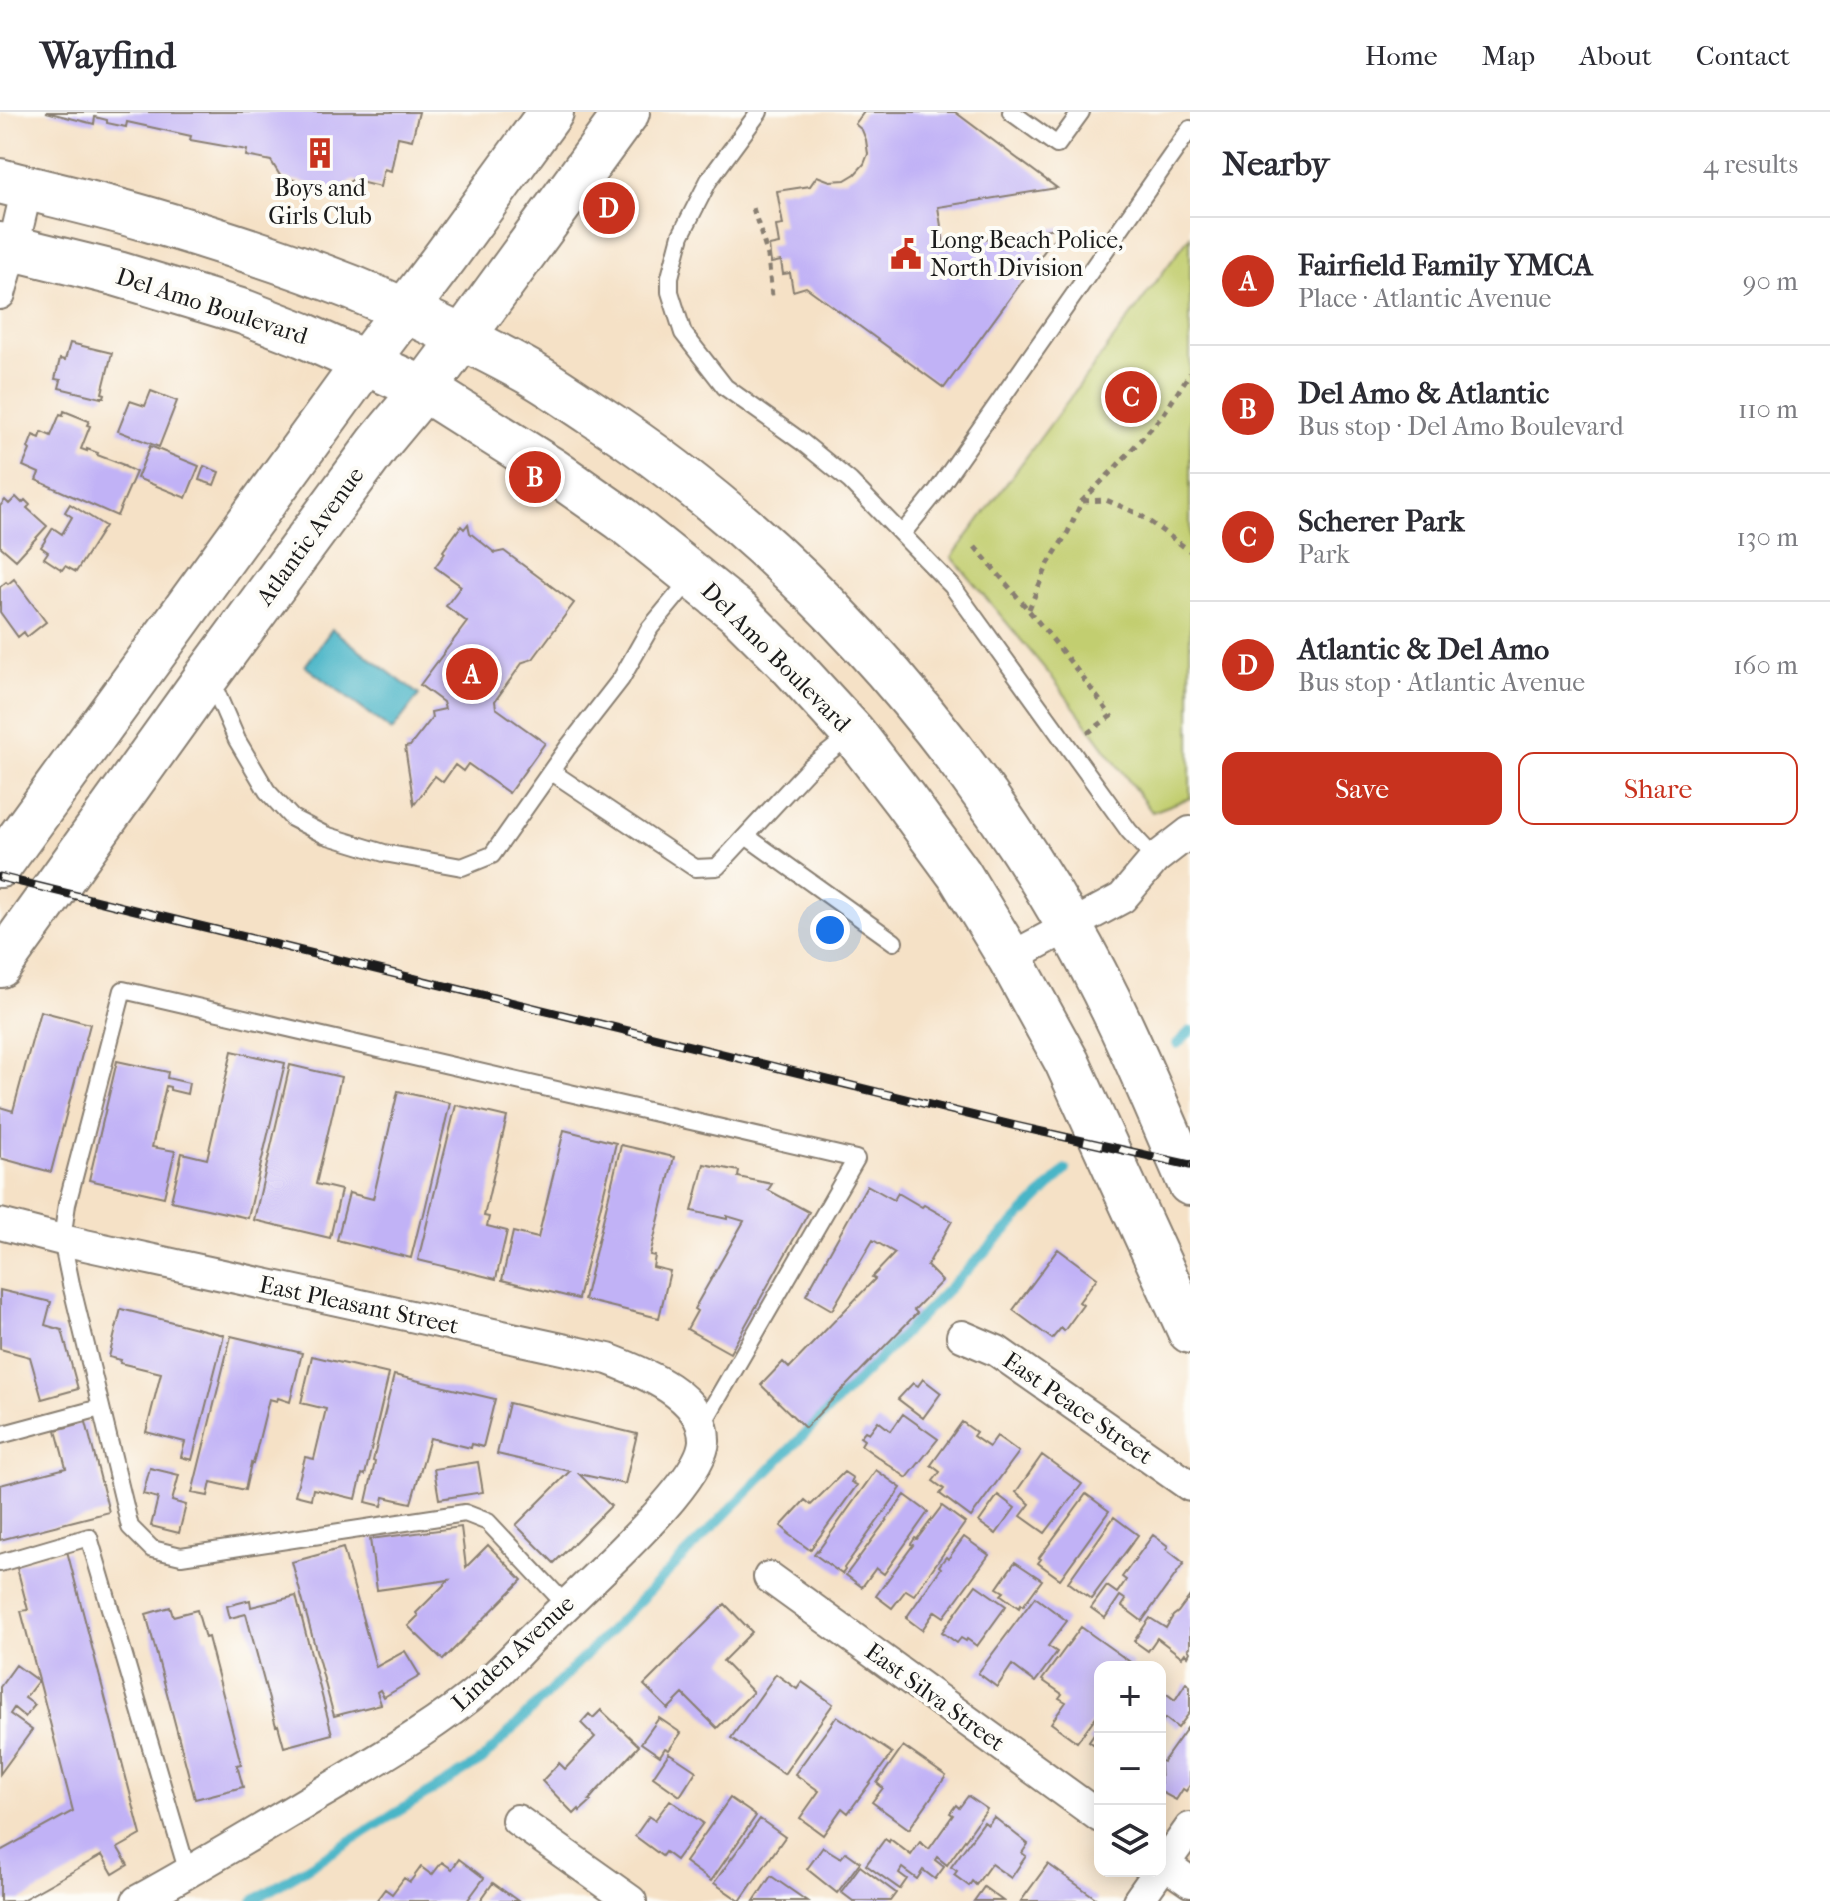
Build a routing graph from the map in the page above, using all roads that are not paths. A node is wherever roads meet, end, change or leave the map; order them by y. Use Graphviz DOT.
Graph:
graph roads {
  1 [pos="551,112"];
  2 [pos="627,112"];
  3 [pos="759,112"];
  4 [pos="1011,112"];
  5 [pos="1081,112"];
  6 [pos="1190,129"];
  7 [pos="13,185"];
  8 [pos="7,247"];
  9 [pos="0,294"];
  10 [pos="405,311"];
  11 [pos="462,338"];
  12 [pos="365,363"];
  13 [pos="424,389"];
  14 [pos="902,534"];
  15 [pos="693,575"];
  16 [pos="208,675"];
  17 [pos="853,733"];
  18 [pos="552,772"];
  19 [pos="1190,832"];
  20 [pos="746,836"];
  21 [pos="1155,859"];
  22 [pos="0,865"];
  23 [pos="1069,925"];
  24 [pos="894,942"];
  25 [pos="1010,958"];
  26 [pos="0,965"];
  27 [pos="1190,1183"];
  28 [pos="0,1224"];
  29 [pos="62,1240"];
  30 [pos="1190,1331"];
  31 [pos="962,1336"];
  32 [pos="100,1408"];
  33 [pos="701,1424"];
  34 [pos="0,1435"];
  35 [pos="1190,1486"];
  36 [pos="0,1563"];
  37 [pos="769,1577"];
  38 [pos="566,1605"];
  39 [pos="1094,1813"];
  40 [pos="517,1820"];
  41 [pos="1190,1828"];
  42 [pos="1166,1859"];
  43 [pos="1166,1869"];
  44 [pos="188,1873"];
  45 [pos="1154,1877"];
  46 [pos="1190,1882"];
  47 [pos="137,1901"];
  48 [pos="631,1901"];
  49 [pos="1138,1901"];
  1 -- 10 [label="main road"];
  2 -- 11 [label="main road, Atlantic Avenue"];
  3 -- 14 [label="lane"];
  4 -- 5 [label="lane"];
  6 -- 14 [label="lane"];
  7 -- 8 [label="street"];
  7 -- 10 [label="main road"];
  8 -- 9 [label="street"];
  8 -- 12 [label="main road, Del Amo Boulevard"];
  10 -- 11 [label="main road"];
  10 -- 12 [label="main road"];
  11 -- 13 [label="main road, Atlantic Avenue"];
  11 -- 23 [label="main road"];
  12 -- 13 [label="main road, Del Amo Boulevard"];
  12 -- 22 [label="main road"];
  13 -- 15 [label="main road, Del Amo Boulevard"];
  13 -- 16 [label="main road, Atlantic Avenue"];
  14 -- 21 [label="lane"];
  15 -- 17 [label="main road, Del Amo Boulevard"];
  15 -- 18 [label="lane"];
  16 -- 18 [label="lane"];
  16 -- 26 [label="main road, Atlantic Avenue"];
  17 -- 20 [label="lane"];
  17 -- 25 [label="main road, Del Amo Boulevard"];
  18 -- 20 [label="lane"];
  19 -- 21 [label="street"];
  20 -- 24 [label="lane"];
  21 -- 23 [label="street"];
  23 -- 25 [label="street"];
  23 -- 27 [label="main road"];
  25 -- 30 [label="main road, Del Amo Boulevard"];
  28 -- 29 [label="street, East Pleasant Street"];
  29 -- 32 [label="lane"];
  29 -- 33 [label="street, East Pleasant Street"];
  29 -- 33 [label="lane"];
  31 -- 35 [label="street, East Peace Street"];
  32 -- 34 [label="lane"];
  32 -- 38 [label="lane"];
  33 -- 38 [label="street, Linden Avenue"];
  36 -- 44 [label="lane"];
  37 -- 39 [label="street, East Silva Street"];
  38 -- 44 [label="street, Linden Avenue"];
  40 -- 48 [label="street"];
  41 -- 42 [label="street"];
  43 -- 46 [label="street"];
  44 -- 47 [label="street, Linden Avenue"];
  45 -- 49 [label="street"];
}
